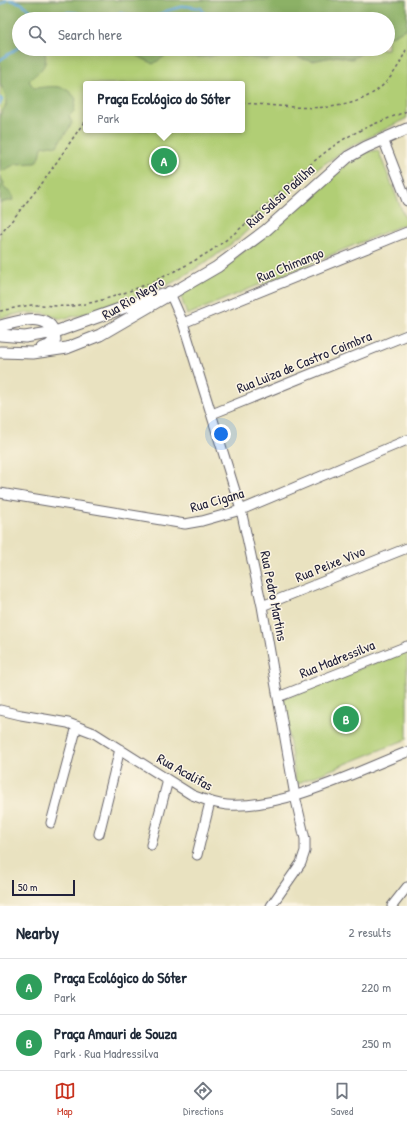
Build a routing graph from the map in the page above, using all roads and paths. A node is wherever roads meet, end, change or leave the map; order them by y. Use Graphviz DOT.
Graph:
graph roads {
  1 [pos="407,47"];
  2 [pos="245,103"];
  3 [pos="407,111"];
  4 [pos="83,123"];
  5 [pos="407,129"];
  6 [pos="383,139"];
  7 [pos="407,202"];
  8 [pos="407,232"];
  9 [pos="0,235"];
  10 [pos="172,292"];
  11 [pos="0,311"];
  12 [pos="183,323"];
  13 [pos="0,326"];
  14 [pos="55,332"];
  15 [pos="0,335"];
  16 [pos="407,335"];
  17 [pos="0,352"];
  18 [pos="18,354"];
  19 [pos="212,414"];
  20 [pos="407,440"];
  21 [pos="0,493"];
  22 [pos="241,510"];
  23 [pos="407,548"];
  24 [pos="262,606"];
  25 [pos="407,646"];
  26 [pos="278,697"];
  27 [pos="0,710"];
  28 [pos="77,726"];
  29 [pos="120,749"];
  30 [pos="407,752"];
  31 [pos="168,780"];
  32 [pos="295,796"];
  33 [pos="210,802"];
  34 [pos="51,823"];
  35 [pos="99,834"];
  36 [pos="151,845"];
  37 [pos="197,855"];
  38 [pos="407,887"];
  39 [pos="271,906"];
  40 [pos="392,906"];
  1 -- 2 [label="path"];
  3 -- 11 [label="path"];
  4 -- 9 [label="path"];
  5 -- 6 [label="main road, Rua Salsa Padilha"];
  6 -- 7 [label="street"];
  6 -- 10 [label="main road, Rua Salsa Padilha"];
  8 -- 12 [label="street, Rua Chimango"];
  10 -- 12 [label="street, Rua Pedro Martins"];
  10 -- 14 [label="main road, Rua Rio Negro"];
  10 -- 18 [label="main road, Rua Rio Negro"];
  12 -- 19 [label="street, Rua Pedro Martins"];
  13 -- 14 [label="main road"];
  14 -- 15 [label="main road, Rua Rio Negro"];
  14 -- 18 [label="main road"];
  16 -- 19 [label="street, Rua Luiza de Castro Coimbra"];
  17 -- 18 [label="main road, Rua Rio Negro"];
  19 -- 22 [label="street, Rua Pedro Martins"];
  20 -- 22 [label="street, Rua Cigana"];
  21 -- 22 [label="street, Rua Cigana"];
  22 -- 24 [label="street, Rua Pedro Martins"];
  23 -- 24 [label="street, Rua Peixe Vivo"];
  24 -- 26 [label="street, Rua Pedro Martins"];
  25 -- 26 [label="street, Rua Madressilva"];
  26 -- 32 [label="street, Rua Pedro Martins"];
  27 -- 28 [label="street, Rua Acalifas"];
  28 -- 29 [label="street, Rua Acalifas"];
  28 -- 34 [label="street"];
  29 -- 31 [label="street, Rua Acalifas"];
  29 -- 35 [label="street"];
  30 -- 32 [label="street, Rua Acalifas"];
  31 -- 33 [label="street, Rua Acalifas"];
  31 -- 36 [label="street"];
  32 -- 33 [label="street, Rua Acalifas"];
  32 -- 39 [label="street, Rua Pedro Martins"];
  33 -- 37 [label="street"];
  38 -- 40 [label="street"];
}
